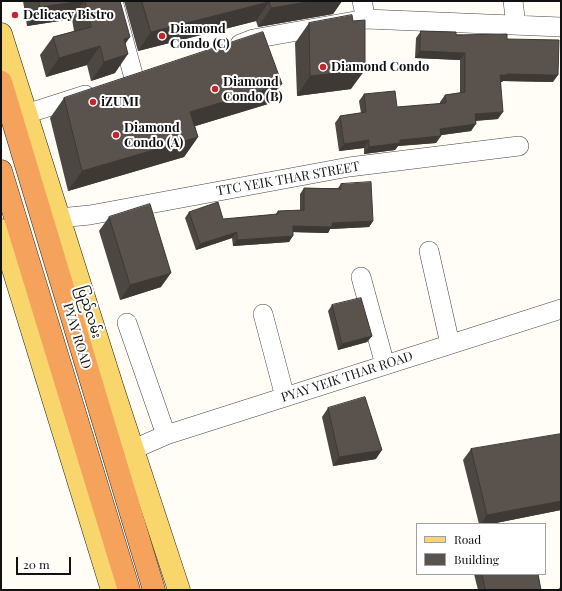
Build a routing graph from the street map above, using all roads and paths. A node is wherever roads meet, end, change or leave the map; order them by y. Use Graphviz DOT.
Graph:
graph roads {
  1 [pos="113,1"];
  2 [pos="362,1"];
  3 [pos="513,1"];
  4 [pos="366,19"];
  5 [pos="516,25"];
  6 [pos="561,27"];
  7 [pos="1,34"];
  8 [pos="223,49"];
  9 [pos="134,78"];
  10 [pos="1,82"];
  11 [pos="98,90"];
  12 [pos="26,114"];
  13 [pos="518,146"];
  14 [pos="1,171"];
  15 [pos="59,218"];
  16 [pos="1,230"];
  17 [pos="429,251"];
  18 [pos="362,277"];
  19 [pos="561,309"];
  20 [pos="263,314"];
  21 [pos="127,323"];
  22 [pos="450,344"];
  23 [pos="385,365"];
  24 [pos="285,397"];
  25 [pos="166,435"];
  26 [pos="134,449"];
  27 [pos="112,590"];
  28 [pos="129,590"];
  29 [pos="154,590"];
  30 [pos="179,590"];
  1 -- 9 [label="street"];
  2 -- 4 [label="street"];
  3 -- 5 [label="street"];
  4 -- 5 [label="street"];
  4 -- 8 [label="street"];
  5 -- 6 [label="street"];
  7 -- 12 [label="main road, ပြည်လမ်း"];
  10 -- 29 [label="highway, PYAY ROAD"];
  11 -- 12 [label="street"];
  12 -- 15 [label="main road, ပြည်လမ်း"];
  13 -- 15 [label="street, TTC YEIK THAR STREET"];
  14 -- 28 [label="highway"];
  15 -- 26 [label="main road, ပြည်လမ်း"];
  16 -- 27 [label="main road"];
  17 -- 22 [label="street"];
  18 -- 23 [label="street"];
  19 -- 22 [label="street, PYAY YEIK THAR ROAD"];
  20 -- 24 [label="street"];
  21 -- 25 [label="street"];
  22 -- 23 [label="street, PYAY YEIK THAR ROAD"];
  23 -- 24 [label="street, PYAY YEIK THAR ROAD"];
  24 -- 25 [label="street, PYAY YEIK THAR ROAD"];
  25 -- 26 [label="street, PYAY YEIK THAR ROAD"];
  26 -- 30 [label="main road, ပြည်လမ်း"];
}
